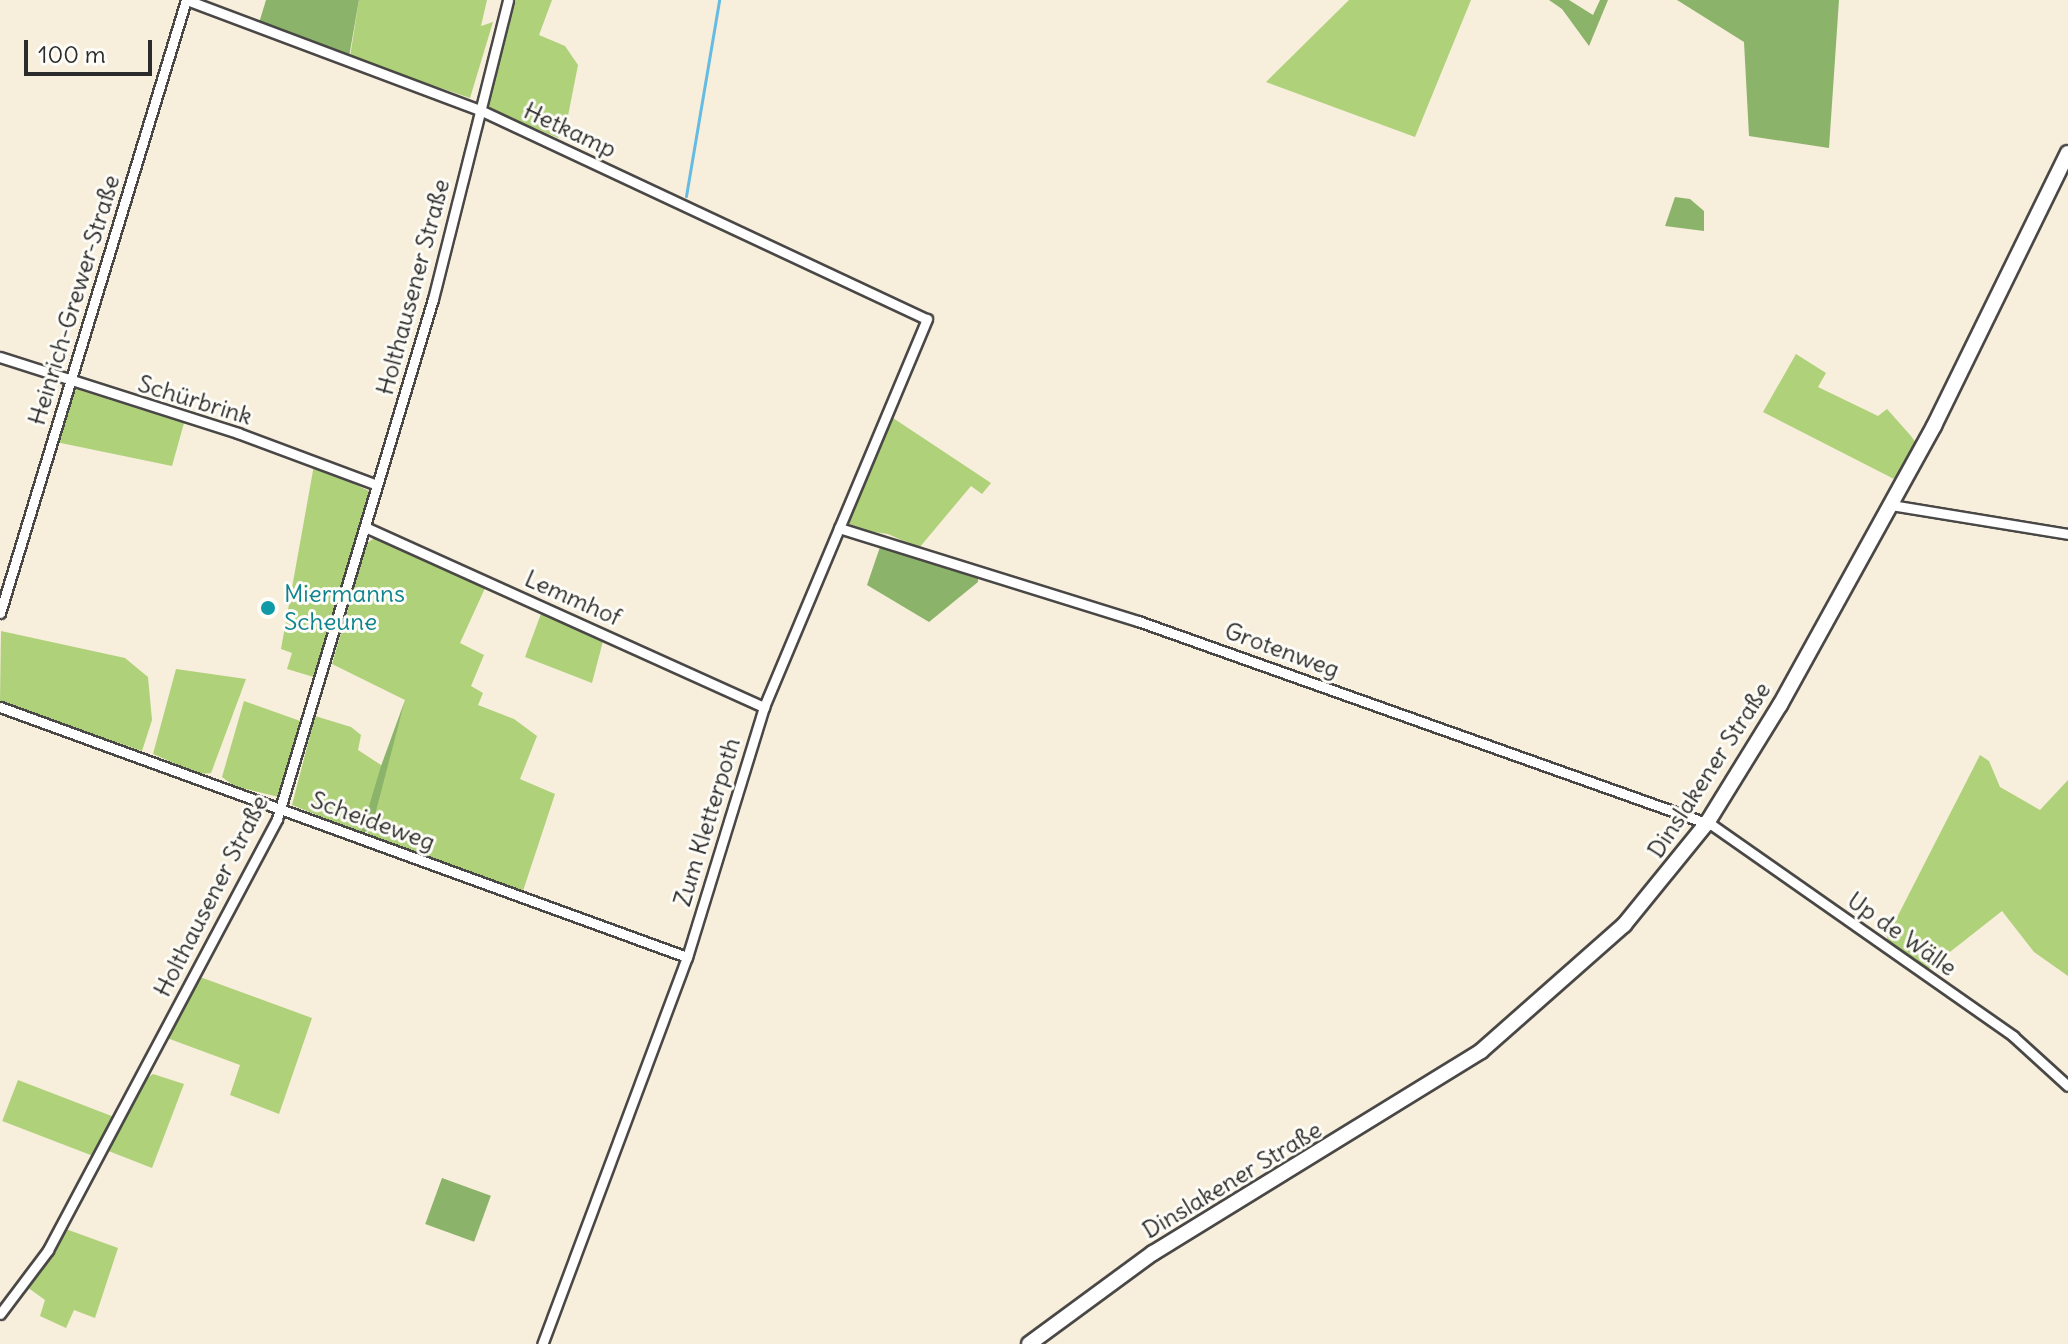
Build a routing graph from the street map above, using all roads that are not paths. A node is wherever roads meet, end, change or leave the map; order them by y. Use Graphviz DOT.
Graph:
graph roads {
  1 [pos="186,0"];
  2 [pos="508,0"];
  3 [pos="480,110"];
  4 [pos="2068,153"];
  5 [pos="927,319"];
  6 [pos="0,357"];
  7 [pos="70,381"];
  8 [pos="377,485"];
  9 [pos="1891,505"];
  10 [pos="365,527"];
  11 [pos="839,528"];
  12 [pos="2068,534"];
  13 [pos="0,613"];
  14 [pos="0,707"];
  15 [pos="764,707"];
  16 [pos="281,808"];
  17 [pos="1707,823"];
  18 [pos="687,957"];
  19 [pos="2068,1086"];
  20 [pos="0,1314"];
  21 [pos="542,1344"];
  22 [pos="1029,1344"];
  1 -- 3 [label="street, Hetkamp"];
  1 -- 7 [label="street, Heinrich-Grewer-Straße"];
  2 -- 3 [label="street, Holthausener Straße"];
  3 -- 5 [label="street, Hetkamp"];
  3 -- 8 [label="street, Holthausener Straße"];
  4 -- 9 [label="main road, Dinslakener Straße"];
  5 -- 11 [label="street, Zum Kletterpoth"];
  6 -- 7 [label="street, Schürbrink"];
  7 -- 8 [label="street, Schürbrink"];
  7 -- 13 [label="street, Heinrich-Grewer-Straße"];
  8 -- 10 [label="street, Holthausener Straße"];
  9 -- 12 [label="street"];
  9 -- 17 [label="main road, Dinslakener Straße"];
  10 -- 15 [label="street, Lemmhof"];
  10 -- 16 [label="street, Holthausener Straße"];
  11 -- 15 [label="street, Zum Kletterpoth"];
  11 -- 17 [label="street, Grotenweg"];
  14 -- 16 [label="street, Scheideweg"];
  15 -- 18 [label="street, Zum Kletterpoth"];
  16 -- 18 [label="street, Scheideweg"];
  16 -- 20 [label="street, Holthausener Straße"];
  17 -- 19 [label="street, Up de Wälle"];
  17 -- 22 [label="main road, Dinslakener Straße"];
  18 -- 21 [label="street, Zum Kletterpoth"];
}
